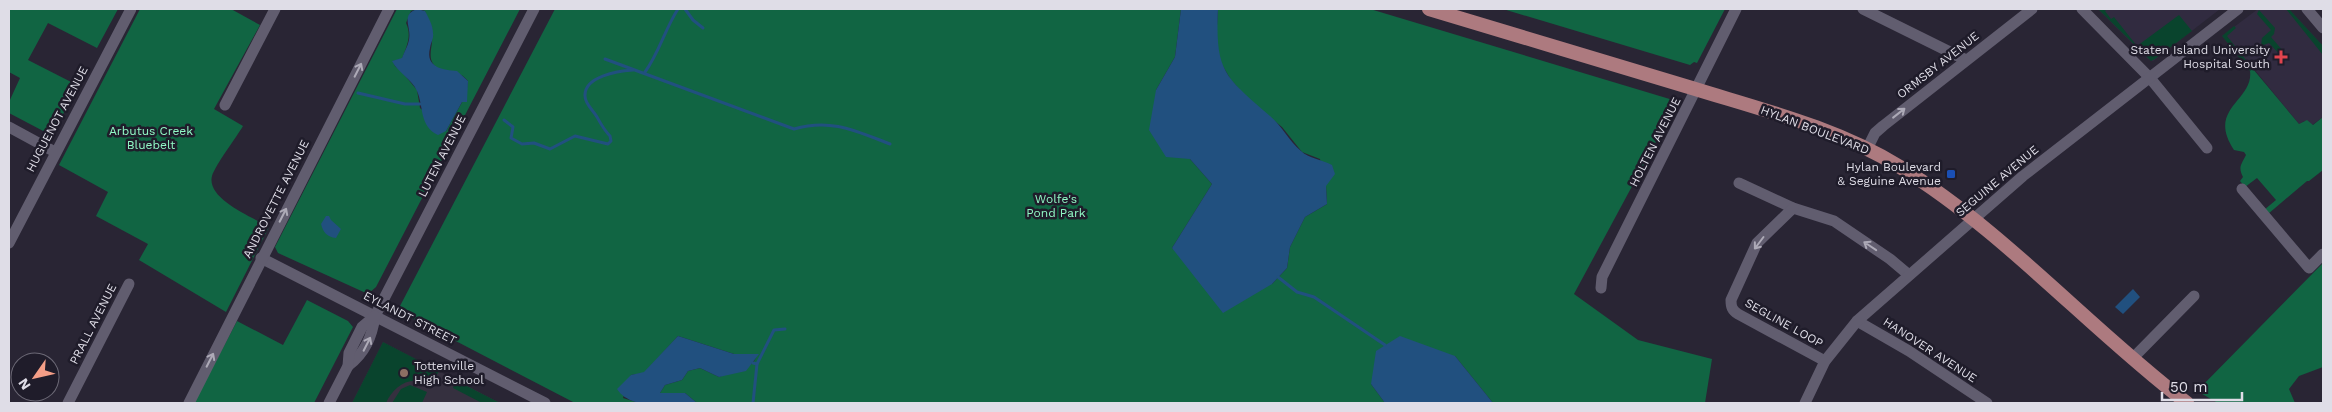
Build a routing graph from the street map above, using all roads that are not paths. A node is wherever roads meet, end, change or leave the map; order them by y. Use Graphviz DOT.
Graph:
graph roads {
  1 [pos="130,9"];
  2 [pos="275,9"];
  3 [pos="389,9"];
  4 [pos="534,9"];
  5 [pos="1429,9"];
  6 [pos="1736,9"];
  7 [pos="1864,9"];
  8 [pos="2032,9"];
  9 [pos="2082,9"];
  10 [pos="2238,9"];
  11 [pos="2307,9"];
  12 [pos="2323,28"];
  13 [pos="1966,60"];
  14 [pos="2150,78"];
  15 [pos="1696,90"];
  16 [pos="225,105"];
  17 [pos="9,127"];
  18 [pos="2208,148"];
  19 [pos="1867,149"];
  20 [pos="55,152"];
  21 [pos="1739,183"];
  22 [pos="2242,189"];
  23 [pos="1793,208"];
  24 [pos="1972,220"];
  25 [pos="9,242"];
  26 [pos="2323,254"];
  27 [pos="261,258"];
  28 [pos="1909,275"];
  29 [pos="129,284"];
  30 [pos="1601,288"];
  31 [pos="2194,296"];
  32 [pos="375,316"];
  33 [pos="1857,321"];
  34 [pos="2132,359"];
  35 [pos="1825,361"];
  36 [pos="68,403"];
  37 [pos="188,403"];
  38 [pos="329,403"];
  39 [pos="545,403"];
  40 [pos="1805,403"];
  41 [pos="1987,403"];
  42 [pos="2187,403"];
  1 -- 20 [label="street, HUGUENOT AVENUE"];
  2 -- 16 [label="street"];
  27 -- 3 [label="street, ANDROVETTE AVENUE, one-way"];
  4 -- 32 [label="street, LUTEN AVENUE"];
  5 -- 15 [label="main road, HYLAN BOULEVARD"];
  6 -- 15 [label="street, HOLTEN AVENUE"];
  7 -- 13 [label="street"];
  8 -- 13 [label="street, ORMSBY AVENUE"];
  9 -- 14 [label="street"];
  10 -- 14 [label="street, SEGUINE AVENUE"];
  11 -- 12 [label="street"];
  19 -- 13 [label="street, ORMSBY AVENUE, one-way"];
  14 -- 18 [label="street"];
  14 -- 24 [label="street, SEGUINE AVENUE"];
  15 -- 19 [label="main road, HYLAN BOULEVARD"];
  15 -- 30 [label="street, HOLTEN AVENUE"];
  17 -- 20 [label="street"];
  19 -- 24 [label="main road, HYLAN BOULEVARD"];
  20 -- 25 [label="street, HUGUENOT AVENUE"];
  21 -- 23 [label="street"];
  22 -- 26 [label="street"];
  28 -- 23 [label="street, one-way"];
  23 -- 35 [label="street, SEGLINE LOOP, one-way"];
  24 -- 28 [label="street, SEGUINE AVENUE"];
  24 -- 34 [label="main road, HYLAN BOULEVARD"];
  27 -- 32 [label="street, EYLANDT STREET"];
  37 -- 27 [label="street, ANDROVETTE AVENUE, one-way"];
  28 -- 33 [label="street, SEGUINE AVENUE"];
  29 -- 36 [label="street, PRALL AVENUE"];
  31 -- 34 [label="street"];
  32 -- 38 [label="street, LUTEN AVENUE"];
  32 -- 39 [label="street, EYLANDT STREET"];
  33 -- 35 [label="street, SEGUINE AVENUE"];
  33 -- 41 [label="street, HANOVER AVENUE"];
  34 -- 42 [label="main road, HYLAN BOULEVARD"];
  35 -- 40 [label="street, SEGUINE AVENUE"];
}
